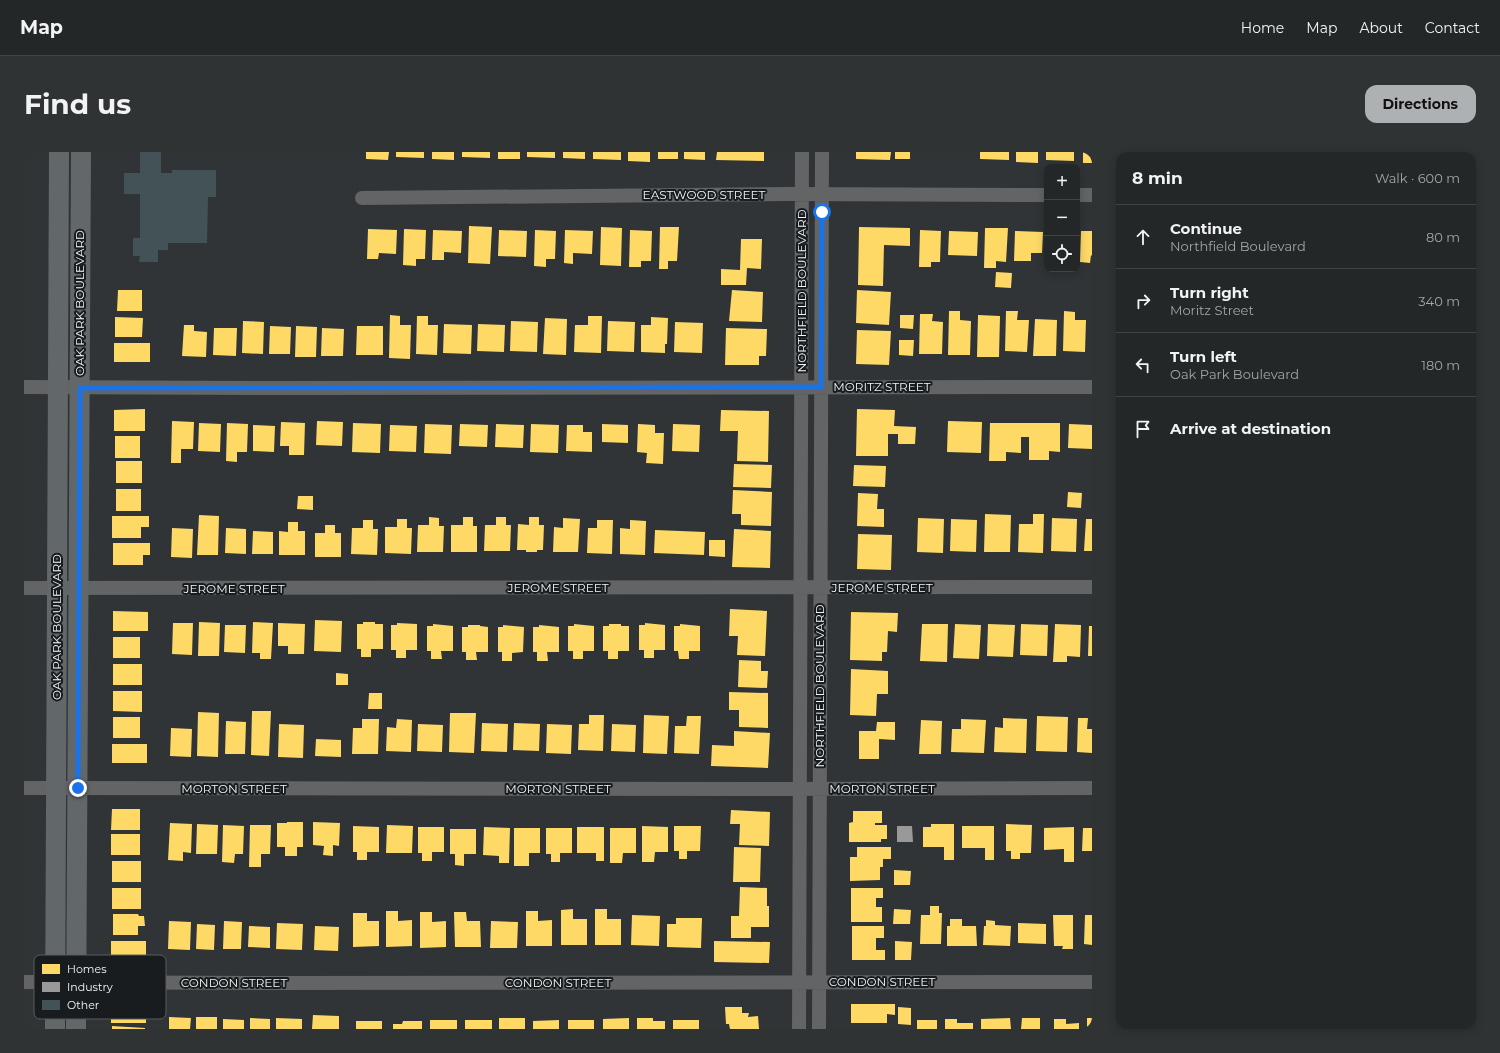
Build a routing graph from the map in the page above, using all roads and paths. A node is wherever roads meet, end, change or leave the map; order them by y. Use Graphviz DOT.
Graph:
graph roads {
  1 [pos="59,152"];
  2 [pos="81,152"];
  3 [pos="802,152"];
  4 [pos="822,152"];
  5 [pos="802,194"];
  6 [pos="822,194"];
  7 [pos="1044,195"];
  8 [pos="1080,195"];
  9 [pos="1092,195"];
  10 [pos="362,198"];
  11 [pos="24,387"];
  12 [pos="802,387"];
  13 [pos="821,387"];
  14 [pos="1092,387"];
  15 [pos="58,388"];
  16 [pos="80,388"];
  17 [pos="1092,587"];
  18 [pos="24,588"];
  19 [pos="57,588"];
  20 [pos="78,588"];
  21 [pos="801,588"];
  22 [pos="820,588"];
  23 [pos="24,788"];
  24 [pos="57,788"];
  25 [pos="78,788"];
  26 [pos="1092,788"];
  27 [pos="800,789"];
  28 [pos="819,789"];
  29 [pos="55,955"];
  30 [pos="76,955"];
  31 [pos="24,982"];
  32 [pos="34,982"];
  33 [pos="799,982"];
  34 [pos="819,982"];
  35 [pos="1092,982"];
  36 [pos="166,983"];
  37 [pos="799,1029"];
  38 [pos="819,1029"];
  1 -- 15 [label="street, OAK PARK BOULEVARD"];
  2 -- 16 [label="street, OAK PARK BOULEVARD"];
  3 -- 5 [label="street, NORTHFIELD BOULEVARD"];
  4 -- 6 [label="street, NORTHFIELD BOULEVARD"];
  5 -- 6 [label="street, EASTWOOD STREET"];
  5 -- 10 [label="street, EASTWOOD STREET"];
  5 -- 12 [label="street, NORTHFIELD BOULEVARD"];
  6 -- 7 [label="street, EASTWOOD STREET"];
  6 -- 13 [label="street, NORTHFIELD BOULEVARD"];
  8 -- 9 [label="street"];
  11 -- 15 [label="street, MORITZ STREET"];
  12 -- 13 [label="street, MORITZ STREET"];
  12 -- 16 [label="street, MORITZ STREET"];
  12 -- 21 [label="street, NORTHFIELD BOULEVARD"];
  13 -- 14 [label="street, MORITZ STREET"];
  13 -- 22 [label="street, NORTHFIELD BOULEVARD"];
  15 -- 16 [label="street, MORITZ STREET"];
  15 -- 19 [label="street, OAK PARK BOULEVARD"];
  16 -- 20 [label="street, OAK PARK BOULEVARD"];
  17 -- 22 [label="street, JEROME STREET"];
  18 -- 19 [label="street, JEROME STREET"];
  19 -- 20 [label="street, JEROME STREET"];
  19 -- 24 [label="street, OAK PARK BOULEVARD"];
  20 -- 21 [label="street, JEROME STREET"];
  20 -- 25 [label="street, OAK PARK BOULEVARD"];
  21 -- 22 [label="street, JEROME STREET"];
  21 -- 27 [label="street, NORTHFIELD BOULEVARD"];
  22 -- 28 [label="street, NORTHFIELD BOULEVARD"];
  23 -- 24 [label="street, MORTON STREET"];
  24 -- 25 [label="street, MORTON STREET"];
  24 -- 29 [label="street, OAK PARK BOULEVARD"];
  25 -- 27 [label="street, MORTON STREET"];
  25 -- 30 [label="street, OAK PARK BOULEVARD"];
  26 -- 28 [label="street, MORTON STREET"];
  27 -- 28 [label="street, MORTON STREET"];
  27 -- 33 [label="street, NORTHFIELD BOULEVARD"];
  28 -- 34 [label="street, NORTHFIELD BOULEVARD"];
  31 -- 32 [label="street, CONDON STREET"];
  33 -- 34 [label="street, CONDON STREET"];
  33 -- 36 [label="street, CONDON STREET"];
  33 -- 37 [label="street, NORTHFIELD BOULEVARD"];
  34 -- 35 [label="street, CONDON STREET"];
  34 -- 38 [label="street, NORTHFIELD BOULEVARD"];
}
